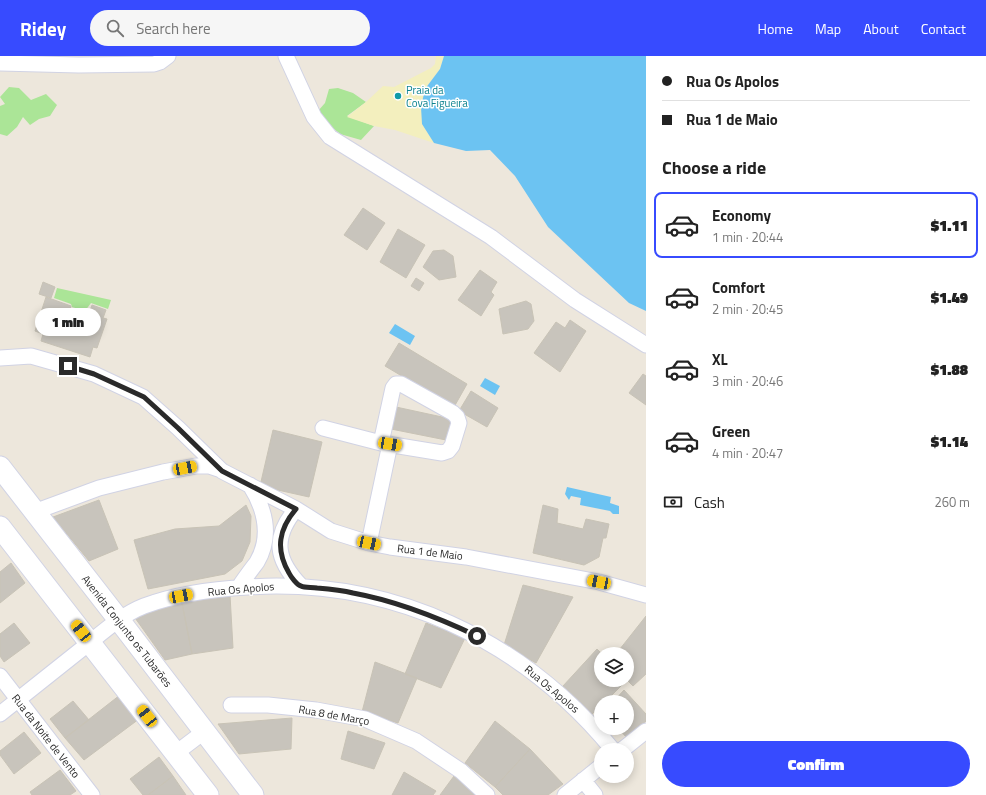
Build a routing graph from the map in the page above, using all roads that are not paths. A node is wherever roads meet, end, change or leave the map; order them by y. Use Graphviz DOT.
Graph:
graph roads {
  1 [pos="286,56"];
  2 [pos="167,57"];
  3 [pos="79,60"];
  4 [pos="0,63"];
  5 [pos="646,345"];
  6 [pos="0,358"];
  7 [pos="324,428"];
  8 [pos="386,444"];
  9 [pos="0,467"];
  10 [pos="222,471"];
  11 [pos="250,485"];
  12 [pos="296,509"];
  13 [pos="34,512"];
  14 [pos="0,527"];
  15 [pos="369,543"];
  16 [pos="301,586"];
  17 [pos="239,587"];
  18 [pos="646,595"];
  19 [pos="119,620"];
  20 [pos="90,643"];
  21 [pos="0,676"];
  22 [pos="18,700"];
  23 [pos="231,705"];
  24 [pos="0,714"];
  25 [pos="646,731"];
  26 [pos="205,732"];
  27 [pos="607,743"];
  28 [pos="631,743"];
  29 [pos="176,753"];
  30 [pos="594,771"];
  31 [pos="583,780"];
  32 [pos="92,795"];
  33 [pos="208,795"];
  34 [pos="253,795"];
  35 [pos="487,795"];
  36 [pos="565,795"];
  37 [pos="595,795"];
  1 -- 5 [label="street"];
  2 -- 3 [label="street"];
  3 -- 4 [label="street"];
  6 -- 10 [label="street, Rua 1 de Maio"];
  7 -- 8 [label="street"];
  8 -- 8 [label="street"];
  8 -- 15 [label="street"];
  9 -- 13 [label="street, Avenida Conjunto os Tubarões"];
  10 -- 11 [label="street, Rua 1 de Maio"];
  10 -- 13 [label="street"];
  11 -- 12 [label="street, Rua 1 de Maio"];
  11 -- 17 [label="street"];
  12 -- 15 [label="street, Rua 1 de Maio"];
  12 -- 16 [label="street"];
  13 -- 19 [label="street, Avenida Conjunto os Tubarões"];
  14 -- 20 [label="street"];
  15 -- 18 [label="street, Rua 1 de Maio"];
  16 -- 17 [label="street, Rua Os Apolos"];
  16 -- 27 [label="street, Rua Os Apolos"];
  17 -- 19 [label="street, Rua Os Apolos"];
  19 -- 20 [label="street, Rua Os Apolos"];
  19 -- 26 [label="street, Avenida Conjunto os Tubarões"];
  20 -- 22 [label="street, Rua Os Apolos"];
  20 -- 29 [label="street"];
  21 -- 22 [label="street, Rua da Noite de Vento"];
  22 -- 24 [label="street, Rua Os Apolos"];
  22 -- 32 [label="street, Rua da Noite de Vento"];
  23 -- 35 [label="street, Rua 8 de Março"];
  25 -- 28 [label="street"];
  26 -- 29 [label="street"];
  26 -- 34 [label="street, Avenida Conjunto os Tubarões"];
  29 -- 33 [label="street"];
  30 -- 31 [label="street"];
  31 -- 36 [label="street"];
  31 -- 37 [label="street"];
}
